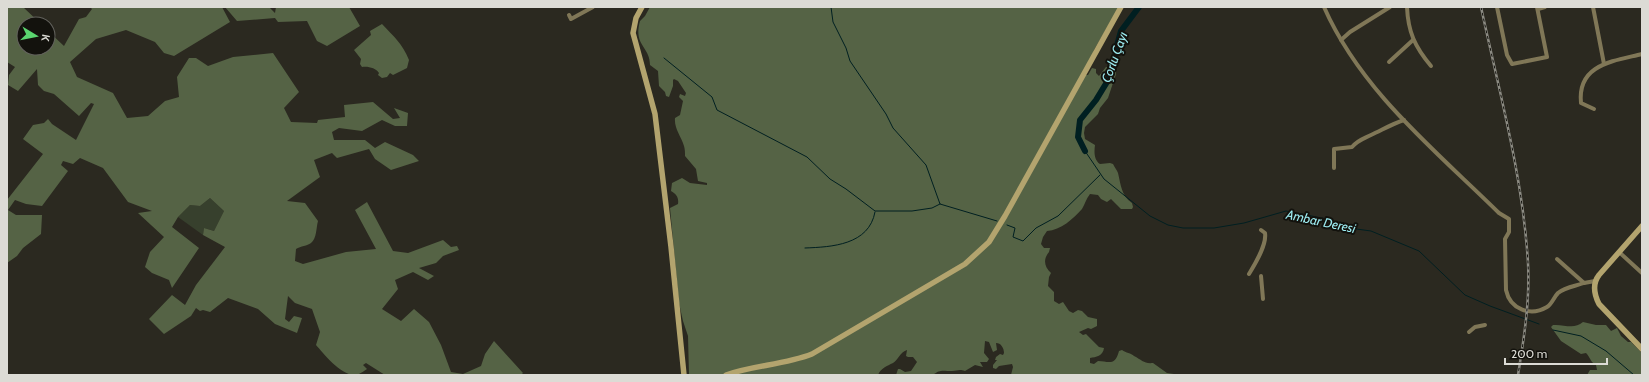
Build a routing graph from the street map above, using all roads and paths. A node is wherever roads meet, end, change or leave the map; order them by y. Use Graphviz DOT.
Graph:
graph roads {
  1 [pos="593,7"];
  2 [pos="642,7"];
  3 [pos="1121,7"];
  4 [pos="1324,7"];
  5 [pos="1390,7"];
  6 [pos="1407,7"];
  7 [pos="1497,7"];
  8 [pos="1545,7"];
  9 [pos="1593,7"];
  10 [pos="1538,8"];
  11 [pos="568,15"];
  12 [pos="1341,40"];
  13 [pos="1414,40"];
  14 [pos="1642,54"];
  15 [pos="1390,62"];
  16 [pos="1604,64"];
  17 [pos="1431,66"];
  18 [pos="1594,109"];
  19 [pos="1404,120"];
  20 [pos="1334,168"];
  21 [pos="1642,226"];
  22 [pos="1261,230"];
  23 [pos="1619,252"];
  24 [pos="1557,260"];
  25 [pos="1642,273"];
  26 [pos="1249,274"];
  27 [pos="1261,276"];
  28 [pos="1595,281"];
  29 [pos="1584,283"];
  30 [pos="1263,299"];
  31 [pos="1486,325"];
  32 [pos="1469,332"];
  33 [pos="1642,349"];
  34 [pos="684,375"];
  35 [pos="726,375"];
  1 -- 11 [label="street"];
  2 -- 34 [label="street"];
  3 -- 35 [label="street"];
  4 -- 12 [label="street"];
  5 -- 12 [label="street"];
  6 -- 13 [label="street"];
  7 -- 10 [label="street"];
  8 -- 10 [label="street"];
  9 -- 16 [label="street"];
  12 -- 19 [label="street"];
  13 -- 15 [label="street"];
  13 -- 17 [label="street"];
  14 -- 16 [label="street"];
  16 -- 18 [label="street"];
  19 -- 20 [label="street"];
  19 -- 29 [label="street"];
  21 -- 23 [label="street"];
  22 -- 26 [label="street"];
  23 -- 25 [label="street"];
  23 -- 28 [label="street"];
  24 -- 29 [label="street"];
  27 -- 30 [label="street"];
  28 -- 29 [label="street"];
  28 -- 33 [label="street"];
  31 -- 32 [label="street"];
}
